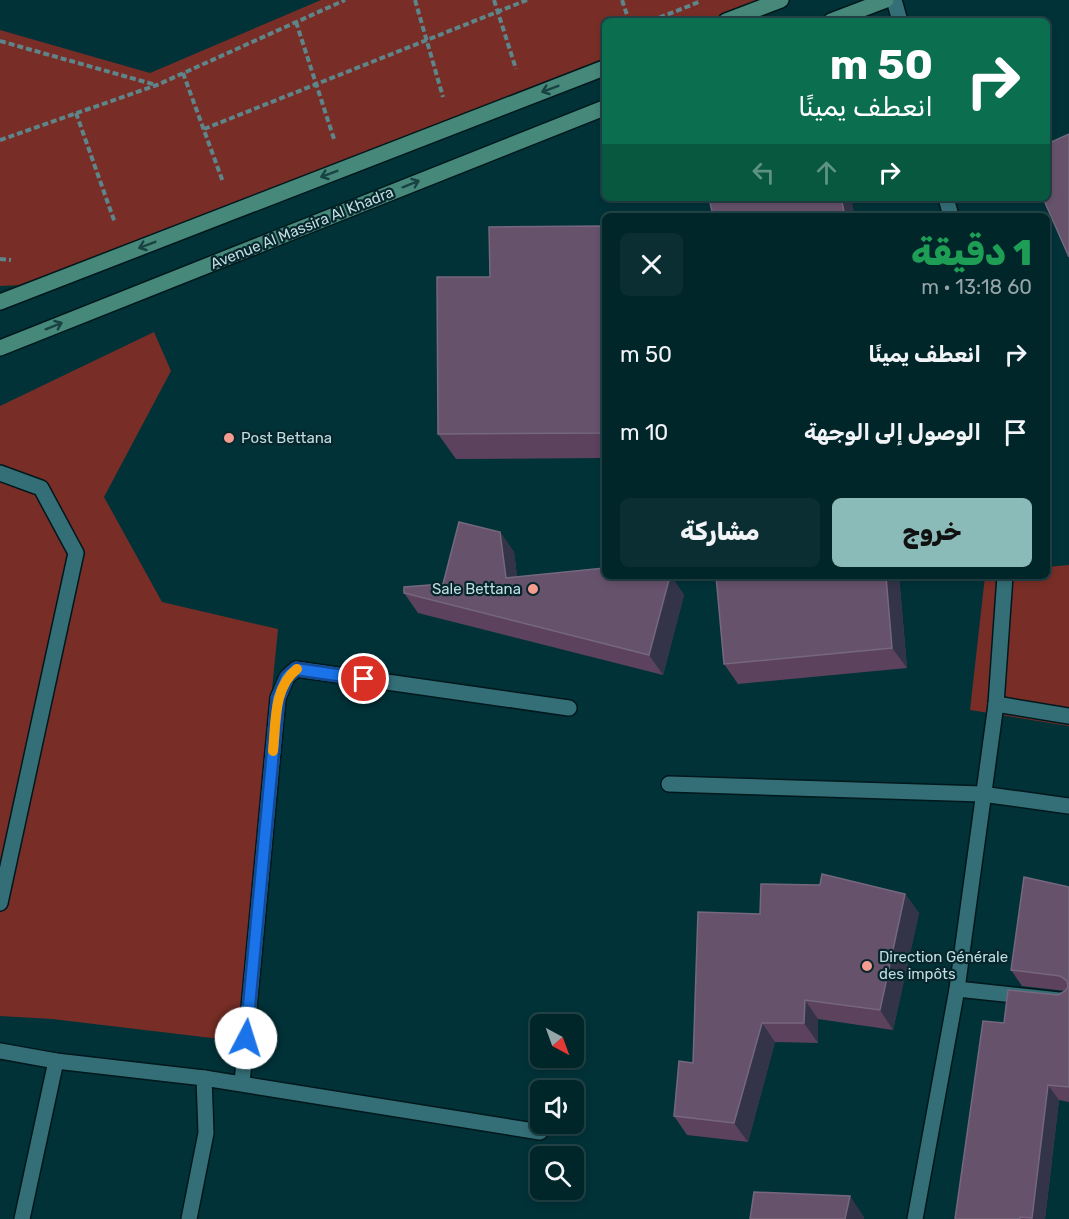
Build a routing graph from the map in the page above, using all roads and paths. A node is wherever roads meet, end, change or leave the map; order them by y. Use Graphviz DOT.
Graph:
graph roads {
  1 [pos="345,0"];
  2 [pos="415,0"];
  3 [pos="494,0"];
  4 [pos="527,0"];
  5 [pos="622,0"];
  6 [pos="706,0"];
  7 [pos="781,0"];
  8 [pos="886,0"];
  9 [pos="894,0"];
  10 [pos="498,12"];
  11 [pos="628,18"];
  12 [pos="659,18"];
  13 [pos="734,18"];
  14 [pos="839,18"];
  15 [pos="899,18"];
  16 [pos="296,22"];
  17 [pos="426,40"];
  18 [pos="0,41"];
  19 [pos="602,69"];
  20 [pos="518,72"];
  21 [pos="183,73"];
  22 [pos="316,84"];
  23 [pos="157,85"];
  24 [pos="444,101"];
  25 [pos="602,109"];
  26 [pos="76,113"];
  27 [pos="204,129"];
  28 [pos="0,140"];
  29 [pos="335,142"];
  30 [pos="224,185"];
  31 [pos="117,226"];
  32 [pos="0,302"];
  33 [pos="0,348"];
  34 [pos="0,473"];
  35 [pos="1005,579"];
  36 [pos="996,704"];
  37 [pos="569,708"];
  38 [pos="1069,716"];
  39 [pos="669,784"];
  40 [pos="982,794"];
  41 [pos="1069,806"];
  42 [pos="0,903"];
  43 [pos="957,989"];
  44 [pos="1069,1000"];
  45 [pos="0,1051"];
  46 [pos="56,1061"];
  47 [pos="204,1078"];
  48 [pos="242,1083"];
  49 [pos="530,1130"];
  50 [pos="22,1219"];
  51 [pos="189,1219"];
  52 [pos="915,1219"];
  1 -- 16 [label="path"];
  2 -- 17 [label="path"];
  3 -- 10 [label="path"];
  4 -- 10 [label="path"];
  5 -- 11 [label="path"];
  6 -- 12 [label="path"];
  7 -- 13 [label="main road"];
  8 -- 14 [label="main road"];
  9 -- 15 [label="street"];
  10 -- 17 [label="path"];
  10 -- 20 [label="path"];
  16 -- 21 [label="path"];
  16 -- 22 [label="path"];
  17 -- 22 [label="path"];
  17 -- 24 [label="path"];
  18 -- 23 [label="path"];
  19 -- 32 [label="main road, one-way"];
  21 -- 23 [label="path"];
  21 -- 27 [label="path"];
  22 -- 27 [label="path"];
  22 -- 29 [label="path"];
  23 -- 26 [label="path"];
  33 -- 25 [label="main road, Avenue Al Massira Al Khadra, one-way"];
  26 -- 28 [label="path"];
  26 -- 31 [label="path"];
  27 -- 30 [label="path"];
  34 -- 42 [label="street"];
  35 -- 36 [label="street"];
  36 -- 38 [label="street"];
  36 -- 40 [label="street"];
  37 -- 48 [label="street"];
  39 -- 40 [label="street"];
  40 -- 41 [label="street"];
  40 -- 43 [label="street"];
  43 -- 44 [label="street"];
  43 -- 52 [label="street"];
  45 -- 46 [label="street"];
  46 -- 47 [label="street"];
  46 -- 50 [label="street"];
  47 -- 48 [label="street"];
  47 -- 51 [label="street"];
  48 -- 49 [label="street"];
}
